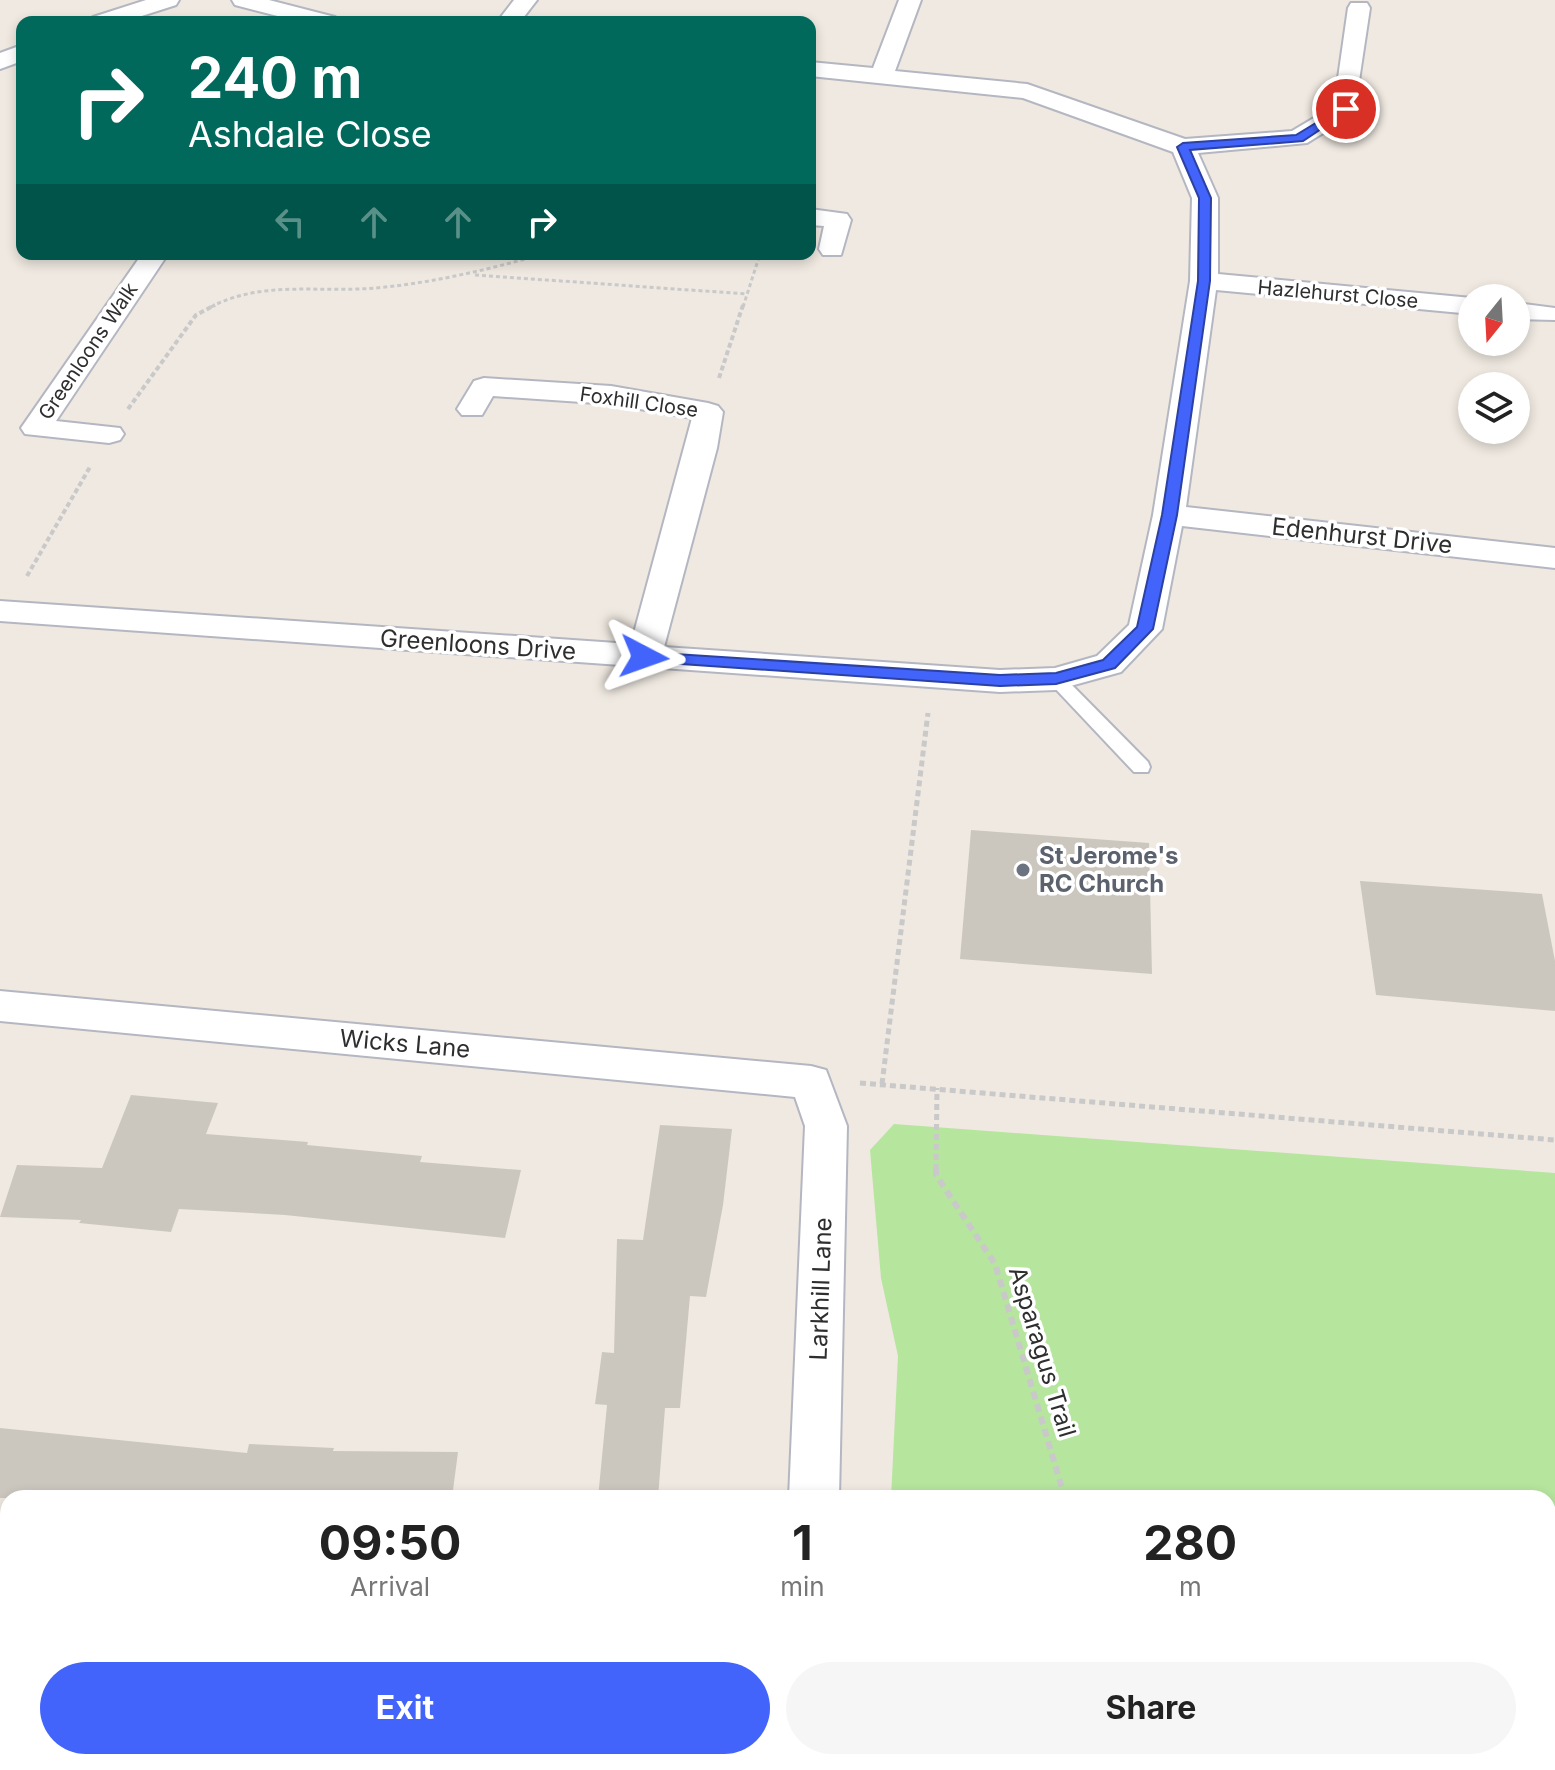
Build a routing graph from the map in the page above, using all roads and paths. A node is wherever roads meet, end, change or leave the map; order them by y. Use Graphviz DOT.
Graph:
graph roads {
  1 [pos="168,0"];
  2 [pos="243,0"];
  3 [pos="526,0"];
  4 [pos="910,0"];
  5 [pos="1359,8"];
  6 [pos="119,16"];
  7 [pos="304,16"];
  8 [pos="513,16"];
  9 [pos="816,70"];
  10 [pos="882,75"];
  11 [pos="1183,147"];
  12 [pos="816,218"];
  13 [pos="832,249"];
  14 [pos="151,260"];
  15 [pos="522,260"];
  16 [pos="758,260"];
  17 [pos="470,275"];
  18 [pos="1204,281"];
  19 [pos="747,294"];
  20 [pos="1458,305"];
  21 [pos="1530,312"];
  22 [pos="1547,314"];
  23 [pos="472,409"];
  24 [pos="708,412"];
  25 [pos="109,434"];
  26 [pos="1169,515"];
  27 [pos="1555,558"];
  28 [pos="3,612"];
  29 [pos="644,657"];
  30 [pos="933,676"];
  31 [pos="1056,679"];
  32 [pos="1141,767"];
  33 [pos="0,1006"];
  34 [pos="811,1082"];
  35 [pos="882,1084"];
  36 [pos="937,1088"];
  37 [pos="1555,1140"];
  38 [pos="814,1490"];
  39 [pos="1063,1490"];
  1 -- 6 [label="street"];
  2 -- 7 [label="street"];
  3 -- 8 [label="street"];
  4 -- 10 [label="street"];
  5 -- 11 [label="street"];
  9 -- 10 [label="street"];
  10 -- 11 [label="street"];
  11 -- 18 [label="street, Greenloons Drive"];
  12 -- 13 [label="street"];
  14 -- 25 [label="street, Greenloons Walk"];
  15 -- 17 [label="path"];
  16 -- 19 [label="path"];
  17 -- 19 [label="path"];
  17 -- 25 [label="path"];
  18 -- 20 [label="street, Hazlehurst Close"];
  18 -- 26 [label="street, Greenloons Drive"];
  19 -- 24 [label="path"];
  21 -- 22 [label="street"];
  23 -- 24 [label="street, Foxhill Close"];
  24 -- 29 [label="street, Foxhill Close"];
  25 -- 28 [label="path"];
  26 -- 27 [label="street, Edenhurst Drive"];
  26 -- 31 [label="street, Greenloons Drive"];
  28 -- 29 [label="street, Greenloons Drive"];
  29 -- 30 [label="street, Greenloons Drive"];
  30 -- 31 [label="street, Greenloons Drive"];
  30 -- 35 [label="path"];
  31 -- 32 [label="lane"];
  33 -- 34 [label="street, Wicks Lane"];
  34 -- 35 [label="path"];
  34 -- 38 [label="street, Larkhill Lane"];
  35 -- 36 [label="path"];
  36 -- 37 [label="path"];
  36 -- 39 [label="path, Asparagus Trail"];
}
